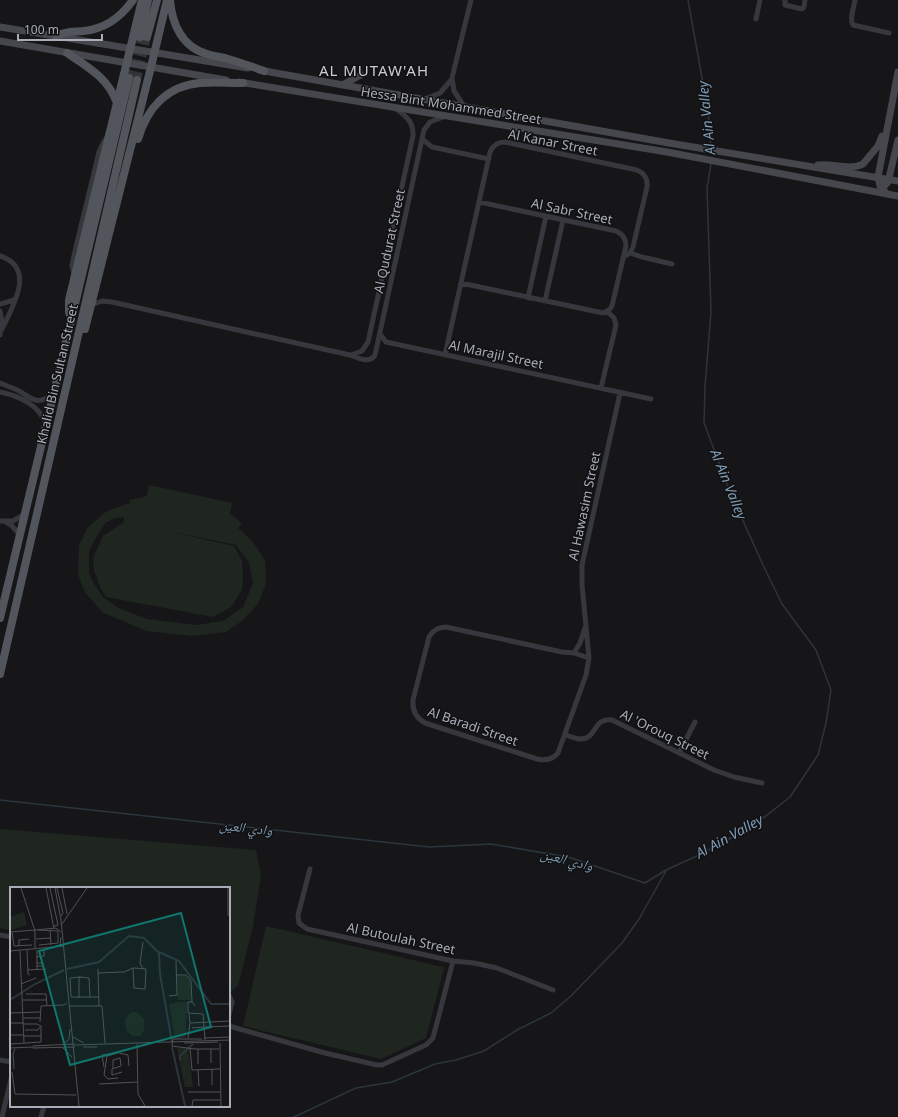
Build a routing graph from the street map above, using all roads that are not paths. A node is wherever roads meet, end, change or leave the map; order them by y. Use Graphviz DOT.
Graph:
graph roads {
  1 [pos="133,0"];
  2 [pos="142,0"];
  3 [pos="148,0"];
  4 [pos="157,0"];
  5 [pos="168,0"];
  6 [pos="471,0"];
  7 [pos="760,0"];
  8 [pos="784,0"];
  9 [pos="805,0"];
  10 [pos="855,0"];
  11 [pos="756,19"];
  12 [pos="0,27"];
  13 [pos="889,33"];
  14 [pos="56,36"];
  15 [pos="0,41"];
  16 [pos="130,49"];
  17 [pos="67,53"];
  18 [pos="155,53"];
  19 [pos="127,63"];
  20 [pos="151,67"];
  21 [pos="264,71"];
  22 [pos="898,72"];
  23 [pos="361,75"];
  24 [pos="452,78"];
  25 [pos="243,83"];
  26 [pos="342,85"];
  27 [pos="422,99"];
  28 [pos="117,103"];
  29 [pos="891,104"];
  30 [pos="465,107"];
  31 [pos="395,108"];
  32 [pos="446,116"];
  33 [pos="422,139"];
  34 [pos="898,140"];
  35 [pos="432,147"];
  36 [pos="420,152"];
  37 [pos="489,159"];
  38 [pos="811,167"];
  39 [pos="406,169"];
  40 [pos="415,172"];
  41 [pos="878,178"];
  42 [pos="889,179"];
  43 [pos="898,181"];
  44 [pos="883,192"];
  45 [pos="898,196"];
  46 [pos="479,202"];
  47 [pos="116,204"];
  48 [pos="546,216"];
  49 [pos="563,220"];
  50 [pos="630,253"];
  51 [pos="0,256"];
  52 [pos="623,257"];
  53 [pos="672,264"];
  54 [pos="461,283"];
  55 [pos="528,298"];
  56 [pos="14,300"];
  57 [pos="545,301"];
  58 [pos="0,304"];
  59 [pos="91,305"];
  60 [pos="0,311"];
  61 [pos="608,311"];
  62 [pos="72,320"];
  63 [pos="0,333"];
  64 [pos="380,334"];
  65 [pos="386,342"];
  66 [pos="365,347"];
  67 [pos="377,347"];
  68 [pos="350,355"];
  69 [pos="446,355"];
  70 [pos="72,359"];
  71 [pos="367,360"];
  72 [pos="0,383"];
  73 [pos="601,388"];
  74 [pos="0,392"];
  75 [pos="20,392"];
  76 [pos="54,393"];
  77 [pos="620,393"];
  78 [pos="17,397"];
  79 [pos="651,399"];
  80 [pos="46,425"];
  81 [pos="25,514"];
  82 [pos="3,521"];
  83 [pos="20,536"];
  84 [pos="0,618"];
  85 [pos="586,626"];
  86 [pos="574,653"];
  87 [pos="589,658"];
  88 [pos="0,674"];
  89 [pos="695,722"];
  90 [pos="565,735"];
  91 [pos="679,753"];
  92 [pos="762,783"];
  93 [pos="310,869"];
  94 [pos="0,934"];
  95 [pos="10,937"];
  96 [pos="453,961"];
  97 [pos="553,990"];
  98 [pos="230,997"];
  99 [pos="230,1011"];
  100 [pos="230,1026"];
  101 [pos="0,1060"];
  102 [pos="10,1062"];
  103 [pos="10,1083"];
  104 [pos="44,1107"];
  105 [pos="2,1117"];
  106 [pos="41,1117"];
  1 -- 14 [label="main road"];
  2 -- 16 [label="main road"];
  3 -- 4 [label="main road"];
  5 -- 18 [label="main road"];
  5 -- 21 [label="main road"];
  6 -- 24 [label="street"];
  7 -- 11 [label="street"];
  8 -- 9 [label="street"];
  10 -- 13 [label="street"];
  12 -- 14 [label="main road, Hessa Bint Mohammed Street"];
  14 -- 16 [label="main road, Hessa Bint Mohammed Street"];
  15 -- 17 [label="main road, Hessa Bint Mohammed Street"];
  16 -- 18 [label="main road, Hessa Bint Mohammed Street"];
  16 -- 19 [label="main road"];
  17 -- 19 [label="main road, Hessa Bint Mohammed Street"];
  17 -- 28 [label="main road"];
  18 -- 20 [label="main road"];
  18 -- 21 [label="main road, Hessa Bint Mohammed Street"];
  19 -- 20 [label="main road, Hessa Bint Mohammed Street"];
  19 -- 28 [label="main road"];
  20 -- 25 [label="main road, Hessa Bint Mohammed Street"];
  20 -- 47 [label="main road"];
  21 -- 26 [label="main road, Hessa Bint Mohammed Street"];
  22 -- 29 [label="main road"];
  23 -- 26 [label="main road"];
  24 -- 27 [label="street"];
  24 -- 30 [label="street"];
  25 -- 31 [label="main road, Hessa Bint Mohammed Street"];
  25 -- 47 [label="main road"];
  26 -- 27 [label="main road, Hessa Bint Mohammed Street"];
  27 -- 30 [label="main road, Hessa Bint Mohammed Street"];
  28 -- 62 [label="main road"];
  29 -- 38 [label="main road"];
  29 -- 41 [label="main road"];
  30 -- 38 [label="main road, Hessa Bint Mohammed Street"];
  31 -- 32 [label="main road, Hessa Bint Mohammed Street"];
  31 -- 39 [label="street, Al Qudurat Street"];
  32 -- 33 [label="street, Al Qudurat Street"];
  32 -- 44 [label="main road, Hessa Bint Mohammed Street"];
  33 -- 35 [label="street"];
  33 -- 36 [label="street, Al Qudurat Street"];
  34 -- 42 [label="main road"];
  35 -- 36 [label="street"];
  35 -- 37 [label="street"];
  36 -- 40 [label="street, Al Qudurat Street"];
  37 -- 46 [label="street, Al Kanar Street"];
  37 -- 50 [label="street, Al Kanar Street"];
  38 -- 41 [label="main road, Hessa Bint Mohammed Street"];
  39 -- 40 [label="street"];
  39 -- 66 [label="street, Al Qudurat Street"];
  40 -- 64 [label="street, Al Qudurat Street"];
  41 -- 42 [label="main road, Hessa Bint Mohammed Street"];
  41 -- 44 [label="main road"];
  42 -- 43 [label="main road, Hessa Bint Mohammed Street"];
  42 -- 44 [label="main road"];
  44 -- 45 [label="main road, Hessa Bint Mohammed Street"];
  46 -- 48 [label="street, Al Sabr Street"];
  46 -- 54 [label="street, Al Kanar Street"];
  47 -- 59 [label="main road"];
  48 -- 49 [label="street, Al Sabr Street"];
  48 -- 55 [label="street"];
  49 -- 52 [label="street, Al Sabr Street"];
  49 -- 57 [label="street"];
  50 -- 52 [label="street"];
  50 -- 53 [label="street"];
  51 -- 56 [label="street"];
  52 -- 61 [label="street, Al Sabr Street"];
  54 -- 55 [label="street"];
  54 -- 69 [label="street, Al Kanar Street"];
  55 -- 57 [label="street"];
  56 -- 58 [label="street"];
  56 -- 63 [label="street"];
  57 -- 61 [label="street"];
  59 -- 68 [label="street"];
  59 -- 70 [label="main road"];
  60 -- 63 [label="street"];
  61 -- 73 [label="street"];
  62 -- 70 [label="main road, Khalid Bin Sultan Street"];
  62 -- 76 [label="main road, Khalid Bin Sultan Street"];
  64 -- 65 [label="street"];
  64 -- 67 [label="street, Al Qudurat Street"];
  65 -- 67 [label="street"];
  65 -- 69 [label="street, Al Marajil Street"];
  66 -- 67 [label="street"];
  66 -- 68 [label="street"];
  66 -- 71 [label="street"];
  67 -- 71 [label="street, Al Qudurat Street"];
  68 -- 71 [label="street"];
  69 -- 73 [label="street, Al Marajil Street"];
  70 -- 88 [label="main road, Khalid Bin Sultan Street"];
  72 -- 75 [label="street"];
  73 -- 77 [label="street, Al Marajil Street"];
  74 -- 78 [label="street"];
  75 -- 76 [label="street"];
  75 -- 78 [label="street"];
  76 -- 80 [label="main road, Khalid Bin Sultan Street"];
  77 -- 79 [label="street, Al Marajil Street"];
  77 -- 85 [label="street, Al Hawasim Street"];
  78 -- 80 [label="street"];
  80 -- 81 [label="main road, Khalid Bin Sultan Street"];
  81 -- 82 [label="street"];
  81 -- 83 [label="main road, Khalid Bin Sultan Street"];
  82 -- 83 [label="street"];
  83 -- 84 [label="main road, Khalid Bin Sultan Street"];
  85 -- 86 [label="street"];
  85 -- 87 [label="street, Al Baradi Street"];
  86 -- 87 [label="street, Al Baradi Street"];
  86 -- 90 [label="street, Al Baradi Street"];
  87 -- 90 [label="street, Al Baradi Street"];
  89 -- 91 [label="street"];
  90 -- 91 [label="street, Al 'Orouq Street"];
  91 -- 92 [label="street, Al 'Orouq Street"];
  93 -- 96 [label="street, Al Butoulah Street"];
  94 -- 95 [label="street"];
  96 -- 97 [label="street, Al Butoulah Street"];
  96 -- 100 [label="street"];
  98 -- 99 [label="street"];
  101 -- 102 [label="street"];
  103 -- 105 [label="street"];
  104 -- 106 [label="street"];
}
